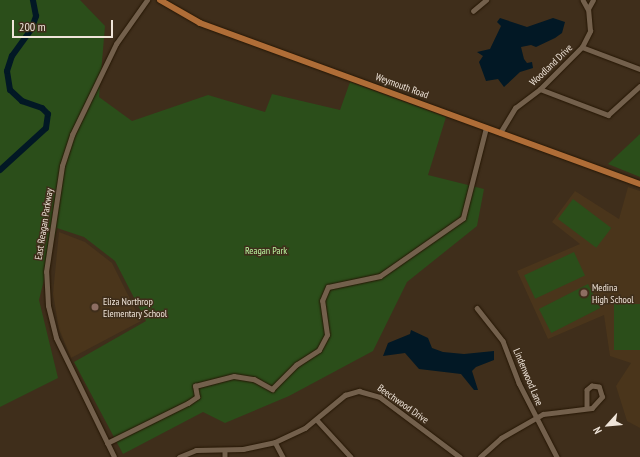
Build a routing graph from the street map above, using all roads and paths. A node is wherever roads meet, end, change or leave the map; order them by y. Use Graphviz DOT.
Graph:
graph roads {
  1 [pos="147,0"];
  2 [pos="160,0"];
  3 [pos="486,0"];
  4 [pos="584,0"];
  5 [pos="593,0"];
  6 [pos="588,9"];
  7 [pos="473,11"];
  8 [pos="582,48"];
  9 [pos="640,69"];
  10 [pos="640,86"];
  11 [pos="540,90"];
  12 [pos="486,128"];
  13 [pos="500,133"];
  14 [pos="640,184"];
  15 [pos="477,308"];
  16 [pos="587,408"];
  17 [pos="537,418"];
  18 [pos="317,420"];
  19 [pos="275,442"];
  20 [pos="107,443"];
  21 [pos="225,451"];
  22 [pos="114,457"];
  23 [pos="178,457"];
  24 [pos="225,457"];
  25 [pos="283,457"];
  26 [pos="351,457"];
  27 [pos="460,457"];
  28 [pos="480,457"];
  29 [pos="557,457"];
  1 -- 20 [label="street, East Reagan Parkway"];
  2 -- 12 [label="main road, Weymouth Road"];
  3 -- 7 [label="street"];
  4 -- 5 [label="street"];
  4 -- 6 [label="street"];
  5 -- 6 [label="street"];
  6 -- 8 [label="street, Woodland Drive"];
  8 -- 9 [label="street"];
  8 -- 11 [label="street, Woodland Drive"];
  10 -- 11 [label="street"];
  11 -- 13 [label="street, Woodland Drive"];
  12 -- 13 [label="main road, Weymouth Road"];
  12 -- 20 [label="street"];
  13 -- 14 [label="main road, Weymouth Road"];
  15 -- 17 [label="street, Lindenwood Lane"];
  16 -- 16 [label="street"];
  16 -- 17 [label="street"];
  17 -- 28 [label="street"];
  17 -- 29 [label="street, Lindenwood Lane"];
  18 -- 19 [label="street, Beechwood Drive"];
  18 -- 26 [label="street"];
  18 -- 27 [label="street, Beechwood Drive"];
  19 -- 21 [label="street, Beechwood Drive"];
  19 -- 25 [label="street"];
  20 -- 22 [label="street, East Reagan Parkway"];
  21 -- 23 [label="street, Beechwood Drive"];
  21 -- 24 [label="street"];
}
